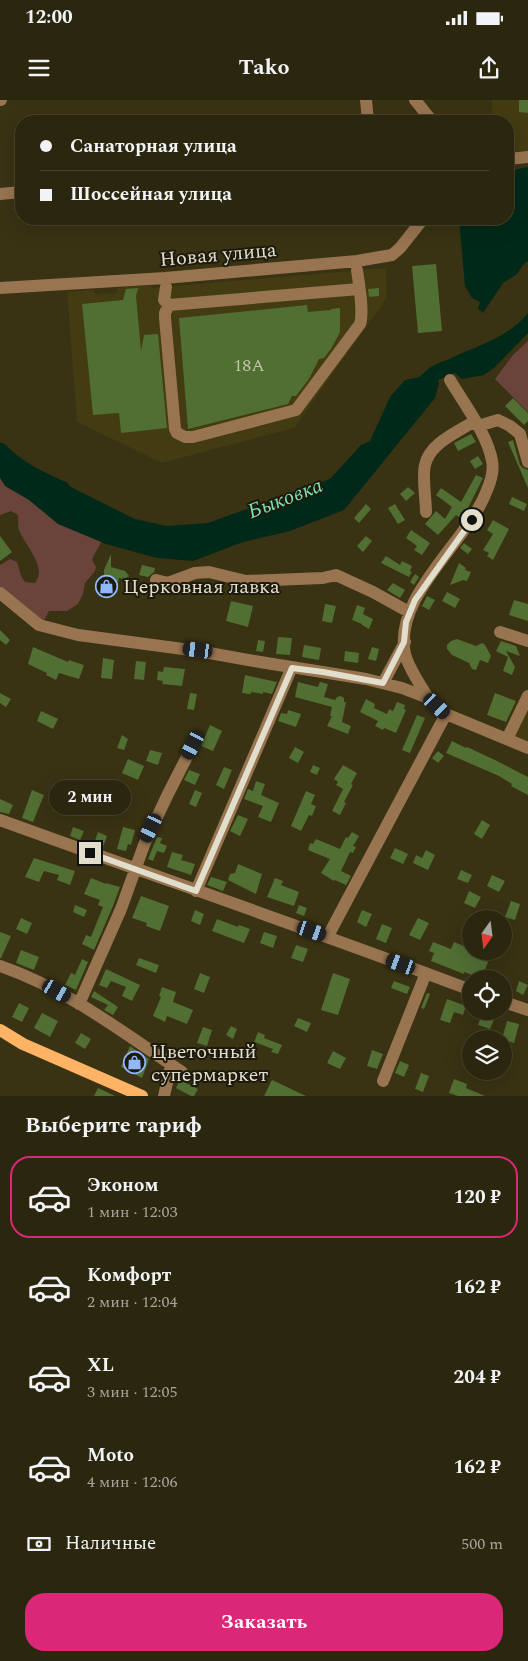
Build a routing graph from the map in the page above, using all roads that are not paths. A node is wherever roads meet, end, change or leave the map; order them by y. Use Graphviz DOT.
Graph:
graph roads {
  1 [pos="366,100"];
  2 [pos="415,100"];
  3 [pos="367,115"];
  4 [pos="427,115"];
  5 [pos="15,193"];
  6 [pos="0,194"];
  7 [pos="418,225"];
  8 [pos="358,270"];
  9 [pos="166,287"];
  10 [pos="0,288"];
  11 [pos="359,289"];
  12 [pos="169,305"];
  13 [pos="450,380"];
  14 [pos="476,424"];
  15 [pos="524,433"];
  16 [pos="528,462"];
  17 [pos="426,512"];
  18 [pos="156,580"];
  19 [pos="0,593"];
  20 [pos="409,612"];
  21 [pos="500,632"];
  22 [pos="528,641"];
  23 [pos="404,642"];
  24 [pos="292,668"];
  25 [pos="383,683"];
  26 [pos="528,696"];
  27 [pos="428,698"];
  28 [pos="446,714"];
  29 [pos="507,739"];
  30 [pos="193,745"];
  31 [pos="528,748"];
  32 [pos="0,820"];
  33 [pos="135,870"];
  34 [pos="196,891"];
  35 [pos="328,936"];
  36 [pos="0,966"];
  37 [pos="426,973"];
  38 [pos="462,987"];
  39 [pos="79,1004"];
  40 [pos="512,1005"];
  41 [pos="528,1010"];
  42 [pos="0,1030"];
  43 [pos="383,1081"];
  44 [pos="142,1096"];
  45 [pos="164,1096"];
  1 -- 3 [label="street"];
  2 -- 4 [label="street"];
  5 -- 6 [label="street"];
  7 -- 10 [label="street, Новая улица"];
  8 -- 11 [label="street"];
  9 -- 12 [label="street"];
  11 -- 12 [label="street"];
  11 -- 12 [label="street"];
  13 -- 14 [label="street"];
  14 -- 15 [label="street"];
  14 -- 17 [label="street"];
  14 -- 20 [label="street"];
  15 -- 16 [label="street"];
  18 -- 20 [label="street"];
  19 -- 24 [label="street"];
  20 -- 23 [label="street"];
  21 -- 22 [label="street"];
  23 -- 25 [label="street"];
  23 -- 27 [label="street"];
  24 -- 25 [label="street"];
  24 -- 34 [label="street"];
  25 -- 27 [label="street"];
  26 -- 29 [label="street"];
  27 -- 28 [label="street"];
  28 -- 29 [label="street"];
  28 -- 35 [label="street"];
  29 -- 31 [label="street"];
  30 -- 33 [label="street"];
  32 -- 33 [label="street"];
  33 -- 34 [label="street"];
  33 -- 39 [label="street"];
  34 -- 35 [label="street"];
  35 -- 37 [label="street"];
  36 -- 39 [label="street"];
  37 -- 38 [label="street"];
  37 -- 43 [label="street"];
  39 -- 45 [label="street"];
  40 -- 41 [label="street"];
  42 -- 44 [label="main road"];
}
